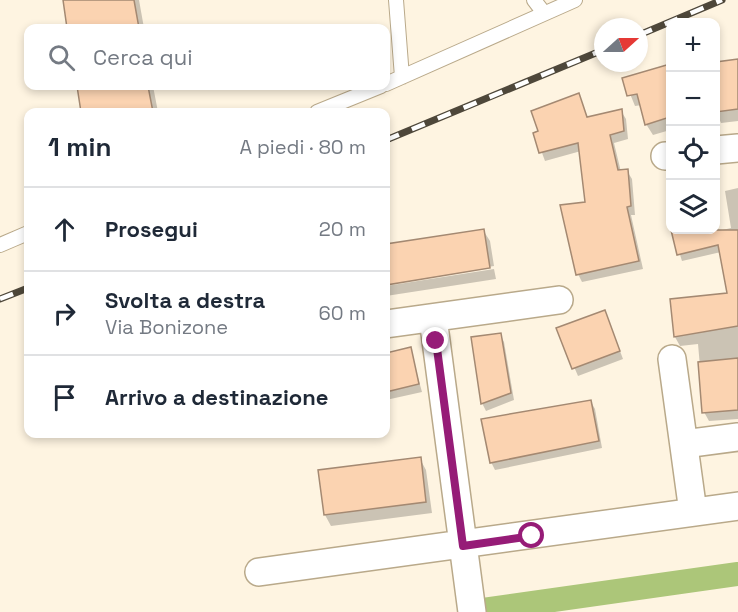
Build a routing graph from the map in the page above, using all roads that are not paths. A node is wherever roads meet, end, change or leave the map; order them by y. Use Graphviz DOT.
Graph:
graph roads {
  1 [pos="396,0"];
  2 [pos="534,0"];
  3 [pos="575,0"];
  4 [pos="544,13"];
  5 [pos="402,77"];
  6 [pos="390,82"];
  7 [pos="371,90"];
  8 [pos="327,108"];
  9 [pos="738,148"];
  10 [pos="720,150"];
  11 [pos="24,235"];
  12 [pos="0,245"];
  13 [pos="558,300"];
  14 [pos="433,318"];
  15 [pos="390,323"];
  16 [pos="672,359"];
  17 [pos="738,437"];
  18 [pos="684,444"];
  19 [pos="738,506"];
  20 [pos="693,512"];
  21 [pos="465,556"];
  22 [pos="259,573"];
  23 [pos="472,612"];
  1 -- 5 [label="lane"];
  2 -- 4 [label="lane"];
  3 -- 4 [label="lane"];
  4 -- 5 [label="lane"];
  5 -- 6 [label="lane"];
  7 -- 8 [label="lane"];
  9 -- 10 [label="street"];
  11 -- 12 [label="lane"];
  13 -- 14 [label="street"];
  14 -- 15 [label="street"];
  14 -- 21 [label="street"];
  16 -- 18 [label="street"];
  17 -- 18 [label="street"];
  18 -- 20 [label="street"];
  19 -- 20 [label="street"];
  20 -- 21 [label="street"];
  21 -- 22 [label="street"];
  21 -- 23 [label="street"];
}
